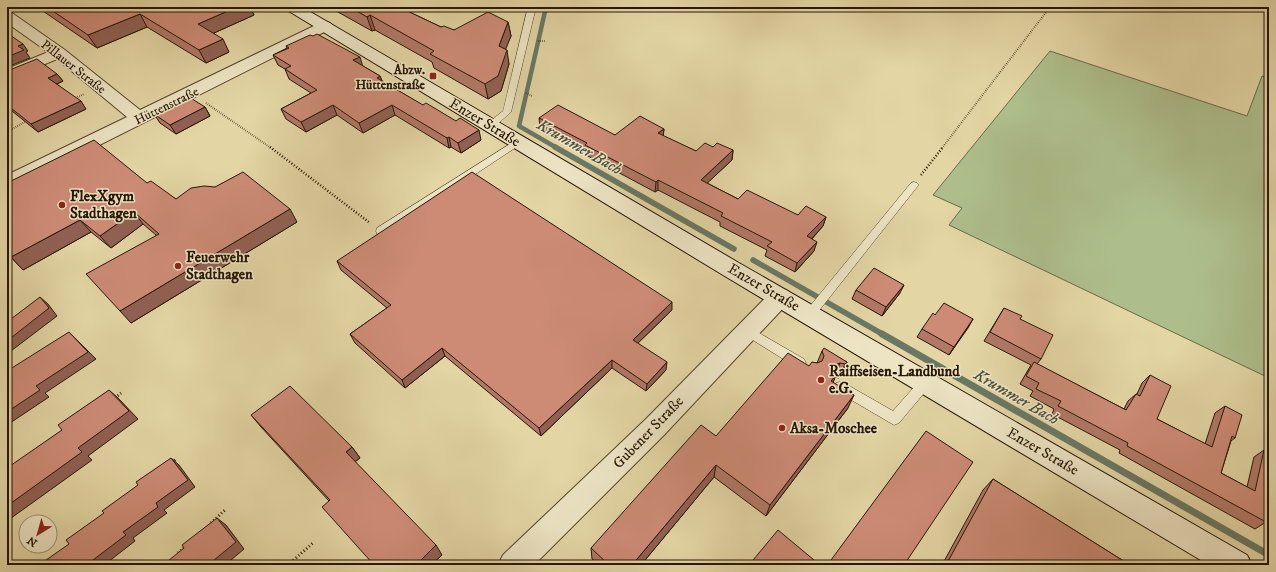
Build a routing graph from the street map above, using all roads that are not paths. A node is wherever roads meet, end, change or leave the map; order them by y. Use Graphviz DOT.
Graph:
graph roads {
  1 [pos="292,7"];
  2 [pos="532,7"];
  3 [pos="7,16"];
  4 [pos="325,26"];
  5 [pos="59,53"];
  6 [pos="7,75"];
  7 [pos="139,118"];
  8 [pos="491,124"];
  9 [pos="518,142"];
  10 [pos="7,183"];
  11 [pos="914,185"];
  12 [pos="381,231"];
  13 [pos="780,297"];
  14 [pos="818,304"];
  15 [pos="748,331"];
  16 [pos="812,370"];
  17 [pos="926,382"];
  18 [pos="835,383"];
  19 [pos="514,565"];
  20 [pos="1237,565"];
  1 -- 4 [label="main road, Enzer Straße"];
  2 -- 8 [label="lane"];
  3 -- 5 [label="main road, Pillauer Straße"];
  4 -- 7 [label="main road, Hüttenstraße"];
  4 -- 8 [label="main road, Enzer Straße"];
  5 -- 6 [label="main road"];
  5 -- 7 [label="main road, Pillauer Straße"];
  7 -- 10 [label="main road, Hüttenstraße"];
  8 -- 9 [label="main road, Enzer Straße"];
  9 -- 12 [label="lane"];
  9 -- 13 [label="main road, Enzer Straße"];
  11 -- 14 [label="lane"];
  13 -- 14 [label="main road, Enzer Straße"];
  13 -- 15 [label="main road, Gubener Straße"];
  14 -- 17 [label="main road, Enzer Straße"];
  15 -- 16 [label="lane"];
  15 -- 19 [label="main road, Gubener Straße"];
  17 -- 18 [label="lane"];
  17 -- 20 [label="main road, Enzer Straße"];
}
